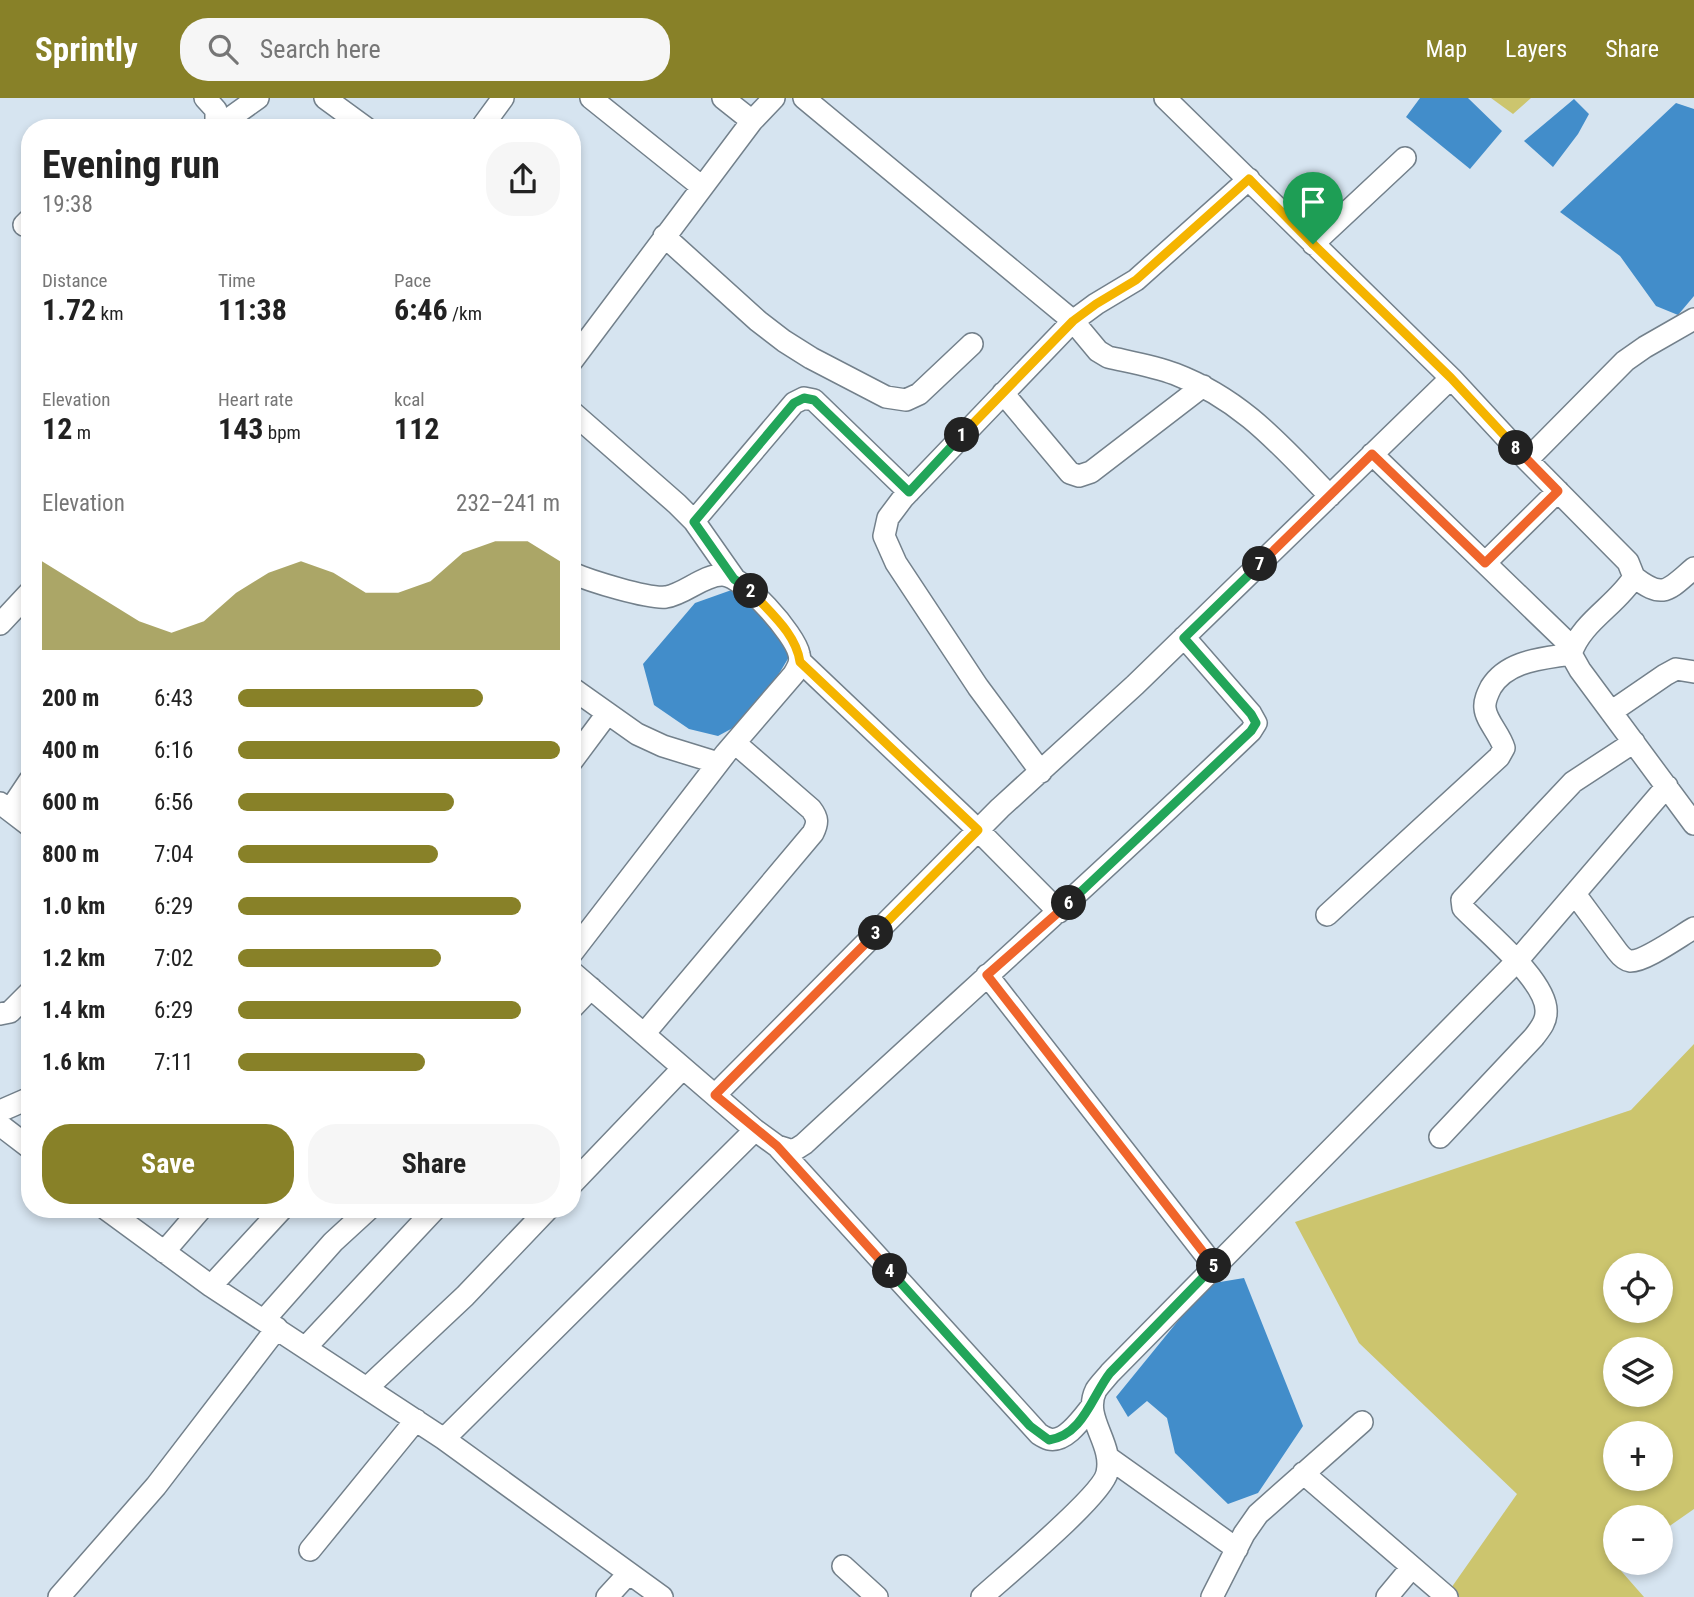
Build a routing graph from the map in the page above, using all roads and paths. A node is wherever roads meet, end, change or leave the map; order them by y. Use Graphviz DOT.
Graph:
graph roads {
  1 [pos="205,98"];
  2 [pos="258,98"];
  3 [pos="325,98"];
  4 [pos="503,98"];
  5 [pos="591,98"];
  6 [pos="723,98"];
  7 [pos="774,98"];
  8 [pos="804,98"];
  9 [pos="1165,98"];
  10 [pos="218,119"];
  11 [pos="229,119"];
  12 [pos="354,119"];
  13 [pos="488,119"];
  14 [pos="752,121"];
  15 [pos="1405,158"];
  16 [pos="1249,179"];
  17 [pos="702,187"];
  18 [pos="664,236"];
  19 [pos="1313,244"];
  20 [pos="1694,319"];
  21 [pos="1073,321"];
  22 [pos="972,344"];
  23 [pos="581,349"];
  24 [pos="1451,378"];
  25 [pos="1203,386"];
  26 [pos="1003,393"];
  27 [pos="581,420"];
  28 [pos="1372,454"];
  29 [pos="1527,460"];
  30 [pos="1558,491"];
  31 [pos="909,492"];
  32 [pos="1329,496"];
  33 [pos="694,522"];
  34 [pos="1485,563"];
  35 [pos="1694,568"];
  36 [pos="581,576"];
  37 [pos="1634,577"];
  38 [pos="734,579"];
  39 [pos="21,602"];
  40 [pos="0,624"];
  41 [pos="1184,638"];
  42 [pos="1572,651"];
  43 [pos="800,662"];
  44 [pos="1694,672"];
  45 [pos="581,695"];
  46 [pos="1611,712"];
  47 [pos="607,714"];
  48 [pos="1633,742"];
  49 [pos="735,743"];
  50 [pos="581,749"];
  51 [pos="718,763"];
  52 [pos="1041,772"];
  53 [pos="1667,786"];
  54 [pos="21,789"];
  55 [pos="5,806"];
  56 [pos="21,819"];
  57 [pos="1694,824"];
  58 [pos="978,830"];
  59 [pos="1575,894"];
  60 [pos="1059,912"];
  61 [pos="1327,915"];
  62 [pos="1694,928"];
  63 [pos="581,941"];
  64 [pos="1517,961"];
  65 [pos="987,975"];
  66 [pos="581,980"];
  67 [pos="591,988"];
  68 [pos="581,999"];
  69 [pos="21,1001"];
  70 [pos="0,1014"];
  71 [pos="644,1034"];
  72 [pos="683,1068"];
  73 [pos="715,1095"];
  74 [pos="21,1102"];
  75 [pos="0,1111"];
  76 [pos="0,1125"];
  77 [pos="755,1130"];
  78 [pos="1440,1138"];
  79 [pos="21,1141"];
  80 [pos="777,1146"];
  81 [pos="581,1175"];
  82 [pos="120,1218"];
  83 [pos="193,1218"];
  84 [pos="274,1218"];
  85 [pos="359,1218"];
  86 [pos="427,1218"];
  87 [pos="539,1218"];
  88 [pos="164,1252"];
  89 [pos="1215,1267"];
  90 [pos="211,1286"];
  91 [pos="269,1331"];
  92 [pos="306,1347"];
  93 [pos="368,1387"];
  94 [pos="1092,1406"];
  95 [pos="416,1420"];
  96 [pos="1362,1423"];
  97 [pos="444,1439"];
  98 [pos="1109,1458"];
  99 [pos="1303,1473"];
  100 [pos="1237,1549"];
  101 [pos="310,1550"];
  102 [pos="843,1566"];
  103 [pos="1412,1567"];
  104 [pos="629,1573"];
  105 [pos="59,1597"];
  106 [pos="607,1597"];
  107 [pos="662,1597"];
  108 [pos="877,1597"];
  109 [pos="982,1597"];
  110 [pos="1212,1597"];
  111 [pos="1387,1597"];
  112 [pos="1447,1597"];
  1 -- 10 [label="street"];
  2 -- 11 [label="street"];
  3 -- 12 [label="street"];
  4 -- 13 [label="street"];
  5 -- 17 [label="street"];
  6 -- 14 [label="street"];
  7 -- 14 [label="street"];
  8 -- 21 [label="street"];
  9 -- 16 [label="street"];
  14 -- 17 [label="street"];
  15 -- 19 [label="street"];
  16 -- 19 [label="street"];
  16 -- 21 [label="street"];
  17 -- 18 [label="street"];
  18 -- 22 [label="street"];
  18 -- 23 [label="street"];
  19 -- 24 [label="street"];
  20 -- 29 [label="street"];
  21 -- 25 [label="street"];
  21 -- 26 [label="street"];
  24 -- 28 [label="street"];
  24 -- 29 [label="street"];
  25 -- 26 [label="street"];
  25 -- 32 [label="street"];
  26 -- 31 [label="street"];
  27 -- 33 [label="street"];
  28 -- 32 [label="street"];
  28 -- 34 [label="street"];
  29 -- 30 [label="street"];
  30 -- 34 [label="street"];
  30 -- 37 [label="street"];
  31 -- 33 [label="street"];
  31 -- 52 [label="street"];
  32 -- 41 [label="street"];
  33 -- 38 [label="street"];
  34 -- 42 [label="street"];
  35 -- 37 [label="street"];
  36 -- 38 [label="street"];
  37 -- 42 [label="street"];
  38 -- 43 [label="street"];
  39 -- 40 [label="street"];
  41 -- 52 [label="street"];
  41 -- 60 [label="street"];
  42 -- 46 [label="street"];
  42 -- 61 [label="street"];
  43 -- 49 [label="street"];
  43 -- 58 [label="street"];
  44 -- 46 [label="street"];
  45 -- 47 [label="street"];
  46 -- 48 [label="street"];
  47 -- 50 [label="street"];
  47 -- 51 [label="street"];
  48 -- 53 [label="street"];
  48 -- 64 [label="street"];
  49 -- 51 [label="street"];
  49 -- 71 [label="street"];
  51 -- 63 [label="street"];
  52 -- 58 [label="street"];
  53 -- 57 [label="street"];
  53 -- 59 [label="street"];
  54 -- 55 [label="street"];
  55 -- 56 [label="street"];
  58 -- 60 [label="street"];
  58 -- 73 [label="street"];
  59 -- 62 [label="street"];
  59 -- 64 [label="street"];
  60 -- 65 [label="street"];
  64 -- 78 [label="street"];
  64 -- 89 [label="street"];
  65 -- 80 [label="street"];
  65 -- 89 [label="street"];
  66 -- 67 [label="street"];
  67 -- 68 [label="street"];
  67 -- 71 [label="street"];
  69 -- 70 [label="street"];
  71 -- 72 [label="street"];
  72 -- 73 [label="street"];
  72 -- 81 [label="street"];
  73 -- 77 [label="street"];
  74 -- 75 [label="street"];
  76 -- 79 [label="street"];
  77 -- 80 [label="street"];
  77 -- 97 [label="street"];
  80 -- 94 [label="street"];
  82 -- 88 [label="street"];
  83 -- 88 [label="street"];
  84 -- 90 [label="street"];
  85 -- 91 [label="street"];
  86 -- 92 [label="street"];
  87 -- 93 [label="street"];
  88 -- 90 [label="street"];
  89 -- 94 [label="street"];
  90 -- 91 [label="street"];
  91 -- 92 [label="street"];
  91 -- 105 [label="street"];
  92 -- 93 [label="street"];
  93 -- 95 [label="street"];
  94 -- 98 [label="street"];
  95 -- 97 [label="street"];
  95 -- 101 [label="street"];
  96 -- 99 [label="street"];
  97 -- 104 [label="street"];
  98 -- 100 [label="street"];
  98 -- 109 [label="street"];
  99 -- 100 [label="street"];
  99 -- 103 [label="street"];
  100 -- 110 [label="street"];
  102 -- 108 [label="street"];
  103 -- 111 [label="street"];
  103 -- 112 [label="street"];
  104 -- 106 [label="street"];
  104 -- 107 [label="street"];
}
